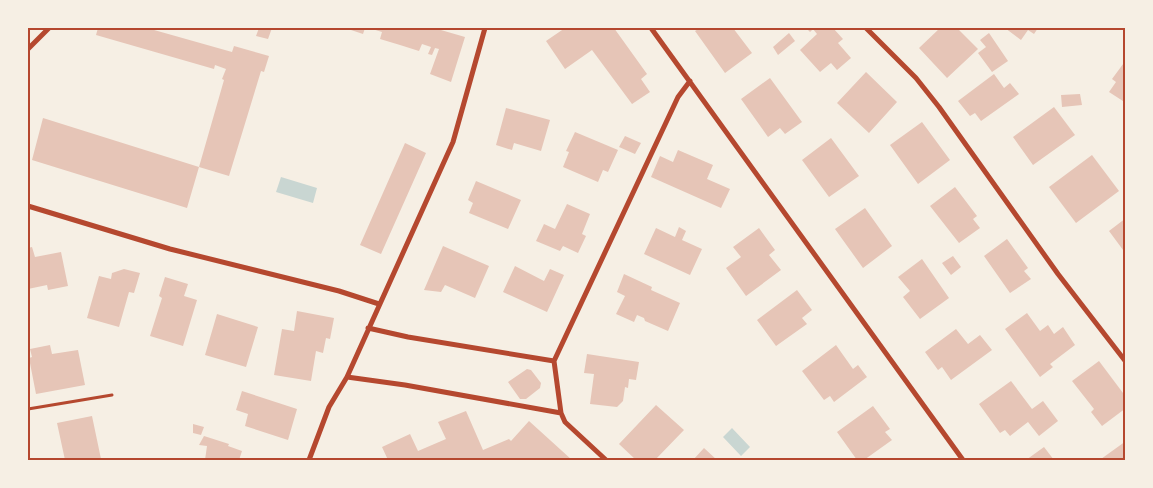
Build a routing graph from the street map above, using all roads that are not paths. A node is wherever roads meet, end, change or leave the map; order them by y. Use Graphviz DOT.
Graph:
graph roads {
  1 [pos="49,28"];
  2 [pos="485,28"];
  3 [pos="651,28"];
  4 [pos="866,28"];
  5 [pos="28,49"];
  6 [pos="690,81"];
  7 [pos="28,206"];
  8 [pos="379,304"];
  9 [pos="368,328"];
  10 [pos="554,361"];
  11 [pos="1126,362"];
  12 [pos="347,377"];
  13 [pos="561,413"];
  14 [pos="309,460"];
  15 [pos="606,460"];
  16 [pos="962,460"];
  1 -- 5 [label="street"];
  2 -- 8 [label="street"];
  3 -- 6 [label="street"];
  4 -- 11 [label="street"];
  6 -- 10 [label="street"];
  6 -- 16 [label="street"];
  7 -- 8 [label="street"];
  8 -- 9 [label="street"];
  9 -- 10 [label="street"];
  9 -- 12 [label="street"];
  10 -- 13 [label="street"];
  12 -- 13 [label="street"];
  12 -- 14 [label="street"];
  13 -- 15 [label="street"];
}
